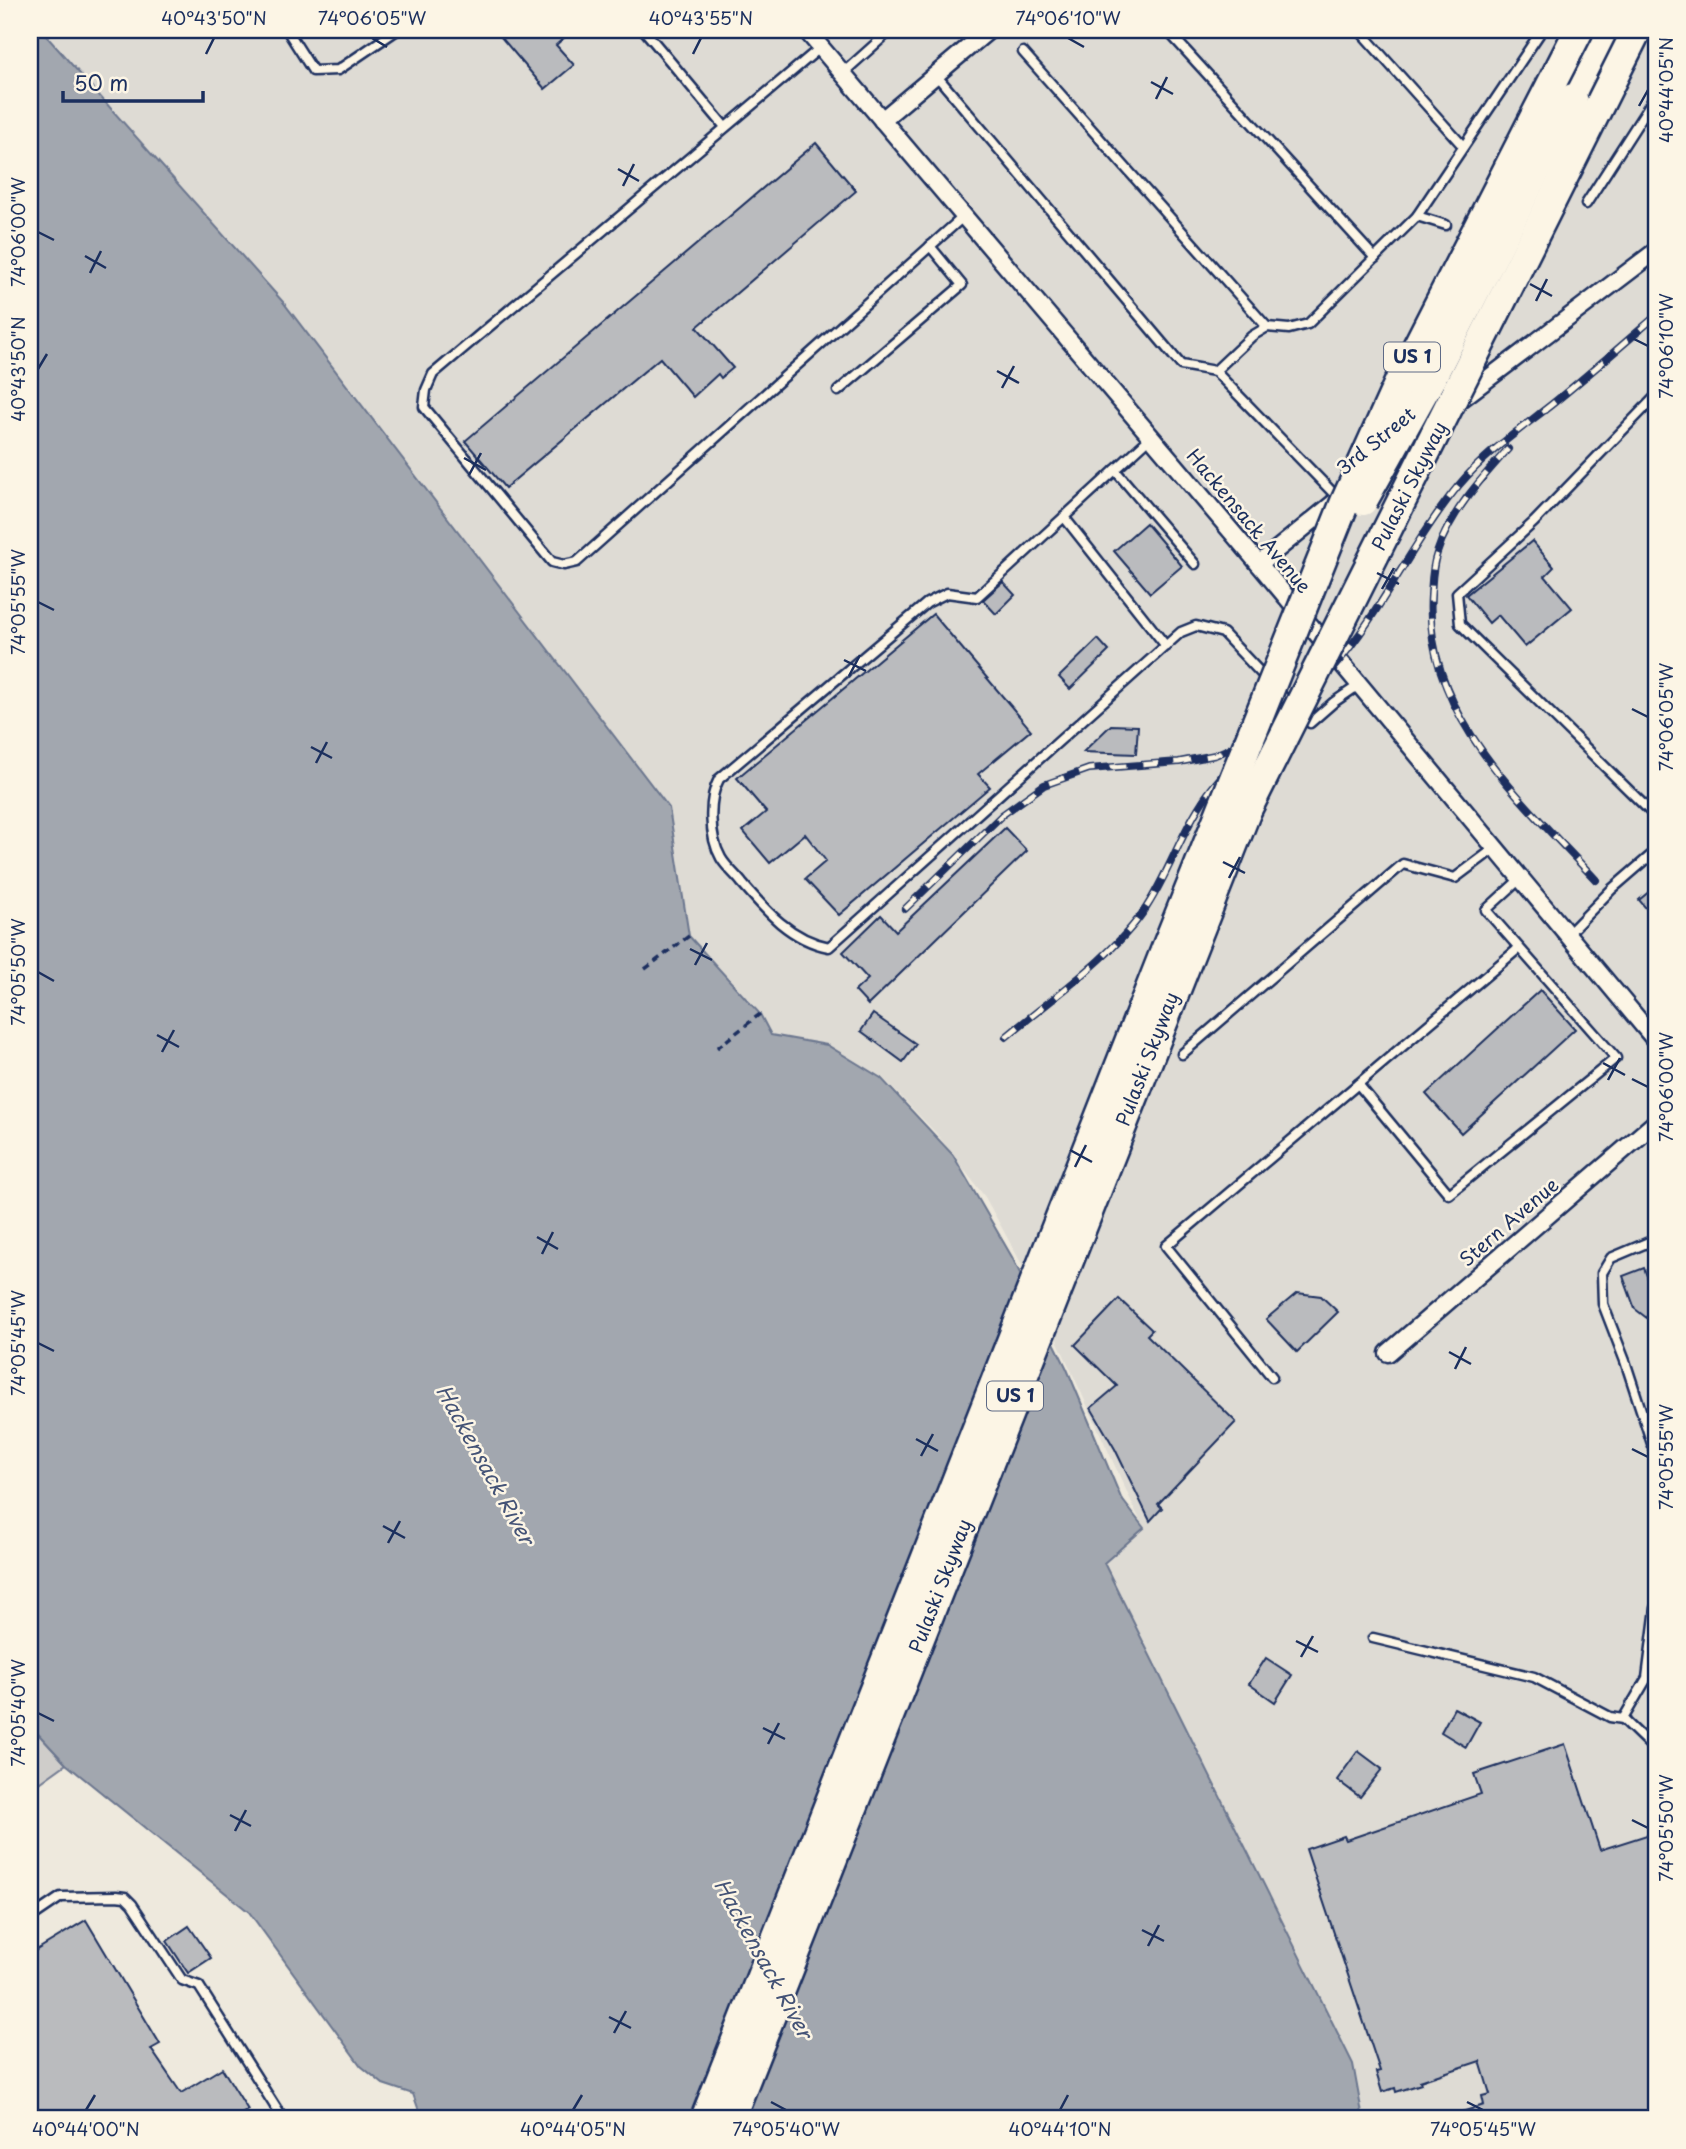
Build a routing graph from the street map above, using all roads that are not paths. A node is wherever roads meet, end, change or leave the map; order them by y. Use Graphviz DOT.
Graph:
graph roads {
  1 [pos="287,30"];
  2 [pos="397,30"];
  3 [pos="644,30"];
  4 [pos="806,30"];
  5 [pos="891,30"];
  6 [pos="989,30"];
  7 [pos="1167,30"];
  8 [pos="1359,30"];
  9 [pos="1542,30"];
  10 [pos="1579,30"];
  11 [pos="1609,30"];
  12 [pos="1637,30"];
  13 [pos="821,47"];
  14 [pos="1023,52"];
  15 [pos="843,73"];
  16 [pos="936,75"];
  17 [pos="1656,95"];
  18 [pos="882,120"];
  19 [pos="725,127"];
  20 [pos="1463,146"];
  21 [pos="1586,204"];
  22 [pos="964,216"];
  23 [pos="1417,216"];
  24 [pos="1446,225"];
  25 [pos="930,246"];
  26 [pos="1656,251"];
  27 [pos="1375,258"];
  28 [pos="1267,327"];
  29 [pos="1215,371"];
  30 [pos="1432,377"];
  31 [pos="838,391"];
  32 [pos="1656,396"];
  33 [pos="1151,437"];
  34 [pos="1115,470"];
  35 [pos="1339,499"];
  36 [pos="1064,517"];
  37 [pos="1195,564"];
  38 [pos="1259,565"];
  39 [pos="1166,646"];
  40 [pos="1312,678"];
  41 [pos="1359,685"];
  42 [pos="1267,695"];
  43 [pos="1656,817"];
  44 [pos="1494,848"];
  45 [pos="1656,851"];
  46 [pos="1520,879"];
  47 [pos="1567,935"];
  48 [pos="1519,948"];
  49 [pos="1656,1041"];
  50 [pos="1182,1054"];
  51 [pos="1358,1084"];
  52 [pos="1656,1122"];
  53 [pos="1656,1239"];
  54 [pos="1388,1353"];
  55 [pos="1272,1377"];
  56 [pos="1656,1456"];
  57 [pos="1656,1608"];
  58 [pos="1373,1638"];
  59 [pos="1623,1719"];
  60 [pos="1656,1751"];
  61 [pos="30,1918"];
  62 [pos="283,2119"];
  63 [pos="705,2119"];
  64 [pos="730,2119"];
  1 -- 2 [label="lane"];
  3 -- 19 [label="lane"];
  4 -- 13 [label="street, Hackensack Avenue"];
  5 -- 15 [label="lane"];
  6 -- 16 [label="street"];
  7 -- 27 [label="lane"];
  8 -- 20 [label="lane"];
  9 -- 20 [label="lane"];
  10 -- 42 [label="highway, Pulaski Skyway / US 1, bridge"];
  11 -- 30 [label="highway, bridge"];
  12 -- 40 [label="highway, Pulaski Skyway / US 1, bridge"];
  13 -- 15 [label="street, Hackensack Avenue"];
  13 -- 19 [label="lane"];
  14 -- 28 [label="lane"];
  15 -- 18 [label="street, Hackensack Avenue"];
  16 -- 18 [label="street"];
  16 -- 29 [label="lane"];
  17 -- 21 [label="lane"];
  18 -- 22 [label="street, Hackensack Avenue"];
  19 -- 25 [label="lane"];
  20 -- 23 [label="lane"];
  22 -- 25 [label="lane"];
  22 -- 33 [label="street, Hackensack Avenue"];
  23 -- 24 [label="lane"];
  23 -- 27 [label="lane"];
  25 -- 31 [label="lane"];
  26 -- 35 [label="street, 3rd Street"];
  27 -- 28 [label="lane"];
  28 -- 29 [label="lane"];
  29 -- 35 [label="lane"];
  30 -- 40 [label="highway, bridge"];
  30 -- 42 [label="highway, bridge"];
  32 -- 43 [label="lane"];
  33 -- 34 [label="lane"];
  33 -- 38 [label="street, Hackensack Avenue"];
  34 -- 36 [label="lane"];
  34 -- 37 [label="lane"];
  35 -- 38 [label="street, 3rd Street"];
  36 -- 39 [label="lane"];
  36 -- 39 [label="lane"];
  38 -- 41 [label="street, Hackensack Avenue"];
  39 -- 41 [label="lane"];
  40 -- 64 [label="highway, Pulaski Skyway / US 1, bridge"];
  41 -- 44 [label="street, Hackensack Avenue"];
  42 -- 63 [label="highway, Pulaski Skyway / US 1, bridge"];
  44 -- 46 [label="street, Hackensack Avenue"];
  44 -- 50 [label="lane"];
  45 -- 47 [label="lane"];
  46 -- 47 [label="street, Hackensack Avenue"];
  46 -- 48 [label="lane"];
  47 -- 49 [label="street, Hackensack Avenue"];
  48 -- 51 [label="lane"];
  48 -- 51 [label="lane"];
  51 -- 55 [label="lane"];
  52 -- 54 [label="street, Stern Avenue"];
  53 -- 56 [label="lane"];
  57 -- 59 [label="lane"];
  58 -- 59 [label="lane"];
  59 -- 60 [label="lane"];
  61 -- 62 [label="lane"];
}
